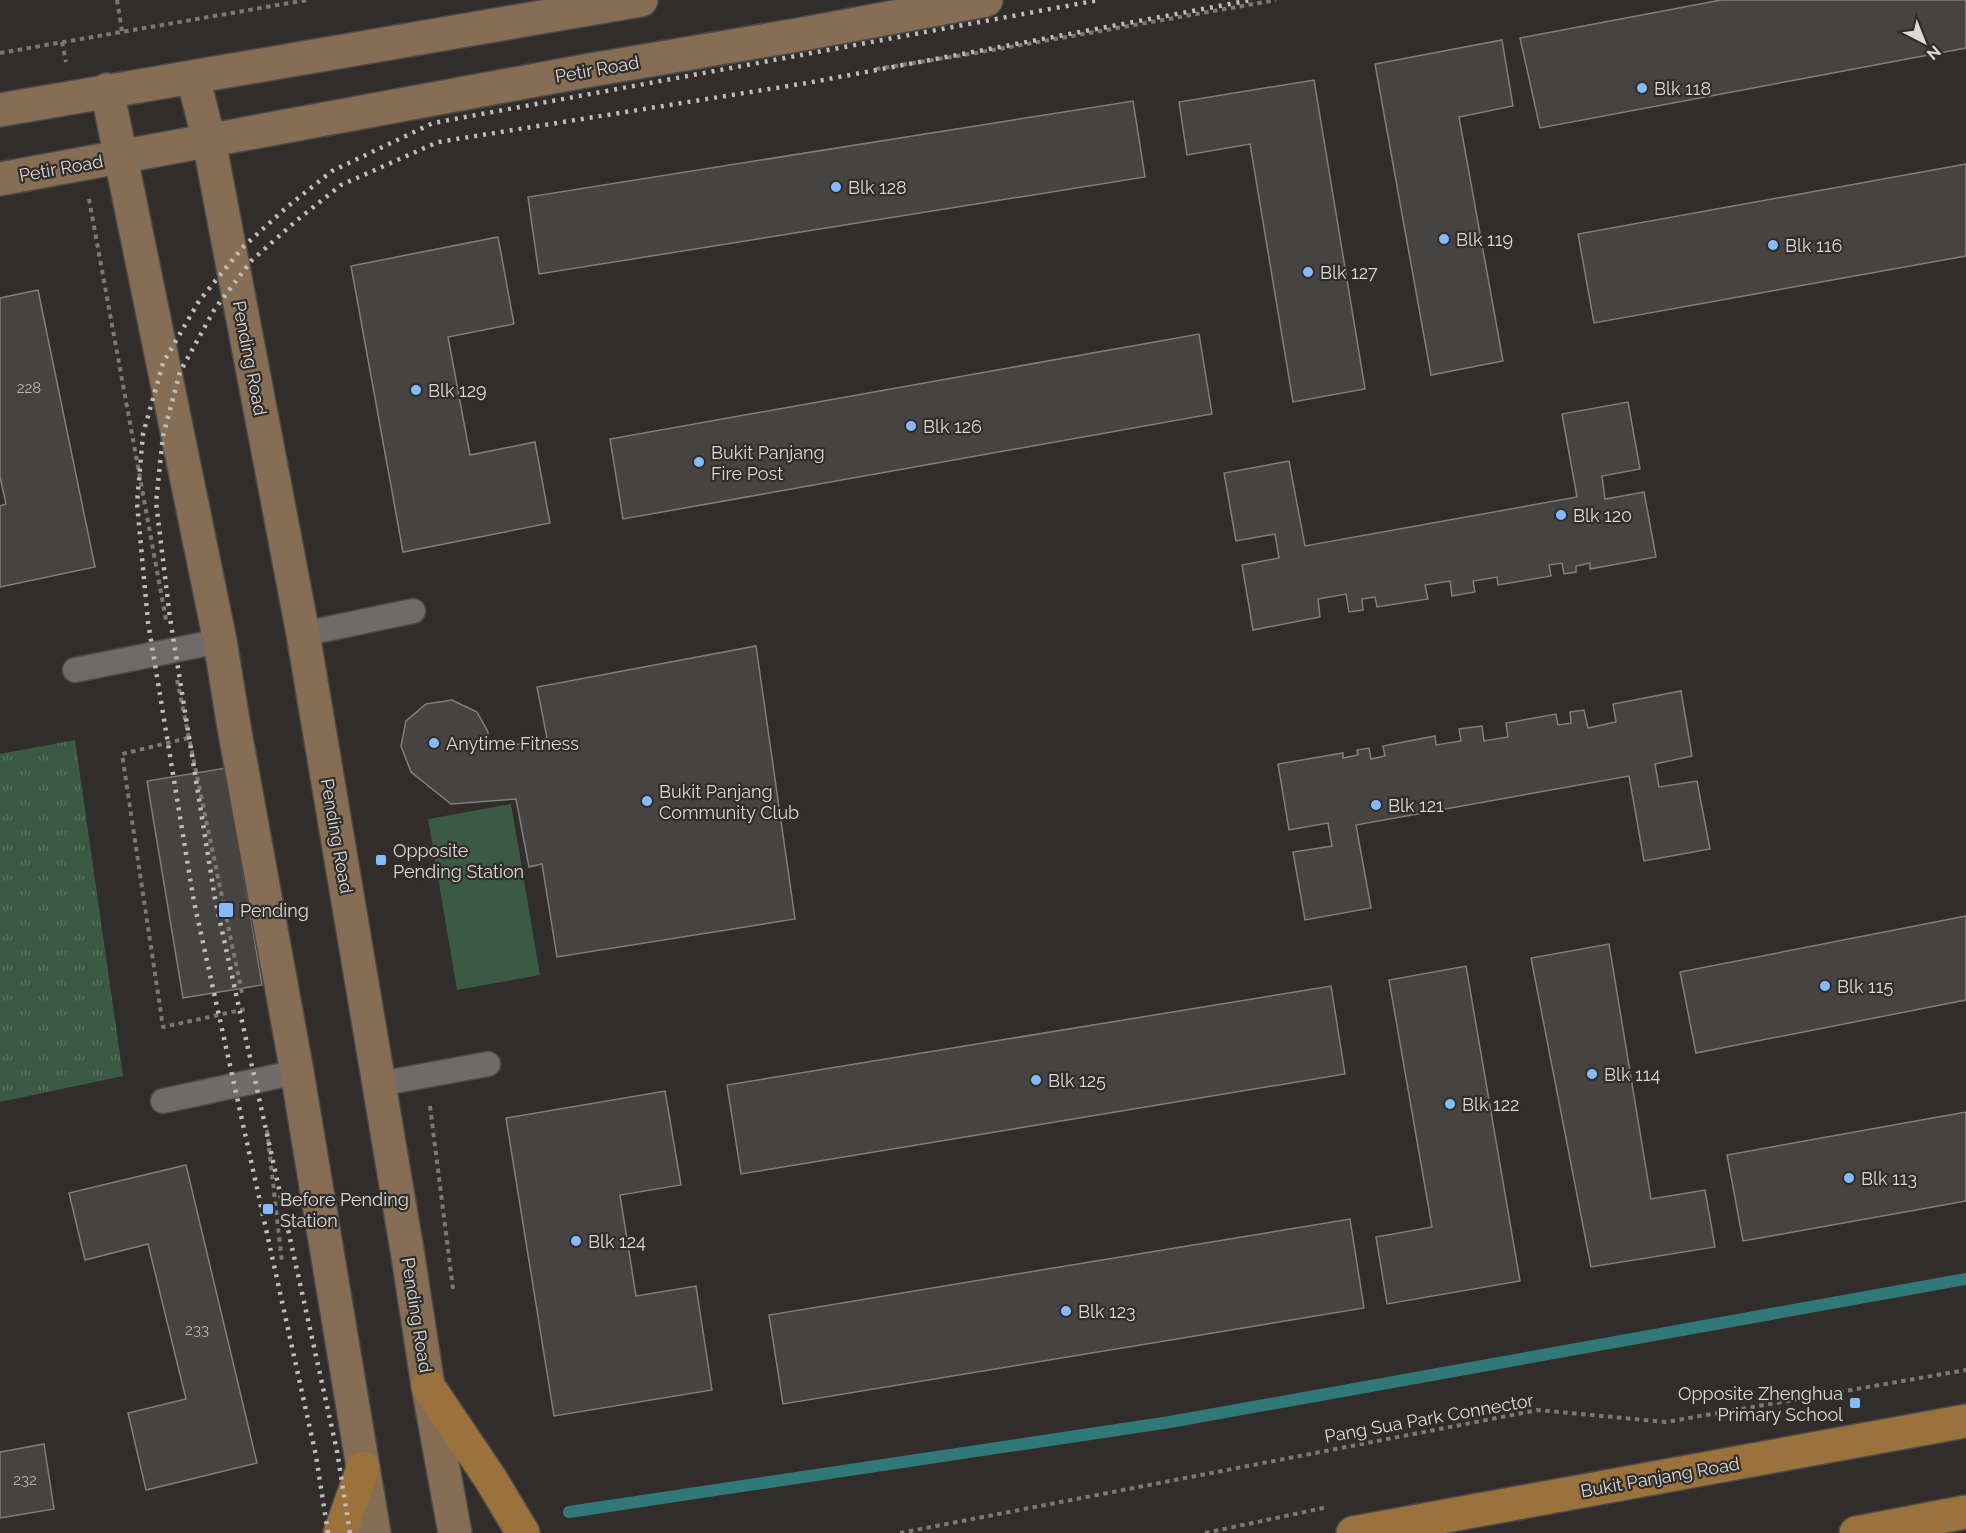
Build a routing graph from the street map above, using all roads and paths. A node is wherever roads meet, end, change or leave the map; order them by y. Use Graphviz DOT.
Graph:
graph roads {
  1 [pos="117,0"];
  2 [pos="307,0"];
  3 [pos="641,0"];
  4 [pos="986,0"];
  5 [pos="1276,0"];
  6 [pos="122,31"];
  7 [pos="0,53"];
  8 [pos="876,69"];
  9 [pos="193,77"];
  10 [pos="108,90"];
  11 [pos="0,110"];
  12 [pos="209,141"];
  13 [pos="121,158"];
  14 [pos="0,179"];
  15 [pos="90,202"];
  16 [pos="413,611"];
  17 [pos="303,634"];
  18 [pos="220,641"];
  19 [pos="172,651"];
  20 [pos="75,670"];
  21 [pos="188,738"];
  22 [pos="488,1064"];
  23 [pos="297,1072"];
  24 [pos="426,1075"];
  25 [pos="379,1084"];
  26 [pos="163,1101"];
  27 [pos="271,1171"];
  28 [pos="282,1262"];
  29 [pos="454,1299"];
  30 [pos="1966,1370"];
  31 [pos="428,1386"];
  32 [pos="1966,1421"];
  33 [pos="363,1468"];
  34 [pos="1966,1512"];
  35 [pos="340,1533"];
  36 [pos="374,1533"];
  37 [pos="455,1533"];
  38 [pos="523,1533"];
  39 [pos="900,1533"];
  40 [pos="1353,1533"];
  41 [pos="1856,1533"];
  1 -- 6 [label="path"];
  2 -- 7 [label="path"];
  3 -- 9 [label="main road"];
  4 -- 12 [label="main road, Petir Road"];
  5 -- 8 [label="path"];
  9 -- 10 [label="main road"];
  9 -- 12 [label="main road"];
  10 -- 11 [label="main road"];
  10 -- 13 [label="main road, Petir Road"];
  12 -- 13 [label="main road, Petir Road"];
  12 -- 17 [label="main road, Pending Road"];
  13 -- 14 [label="main road, Petir Road"];
  13 -- 18 [label="main road"];
  15 -- 19 [label="path"];
  16 -- 17 [label="lane"];
  17 -- 25 [label="main road, Pending Road"];
  18 -- 19 [label="lane"];
  18 -- 23 [label="main road"];
  19 -- 20 [label="lane"];
  19 -- 21 [label="path"];
  21 -- 21 [label="path"];
  22 -- 24 [label="lane"];
  23 -- 26 [label="lane"];
  23 -- 33 [label="main road"];
  24 -- 25 [label="lane"];
  24 -- 29 [label="path"];
  25 -- 31 [label="main road, Pending Road"];
  27 -- 28 [label="path"];
  30 -- 39 [label="path, Pang Sua Park Connector"];
  31 -- 37 [label="main road, Pending Road"];
  31 -- 38 [label="main road"];
  32 -- 40 [label="main road, Bukit Panjang Road"];
  33 -- 35 [label="main road"];
  33 -- 36 [label="main road"];
  34 -- 41 [label="main road"];
}
